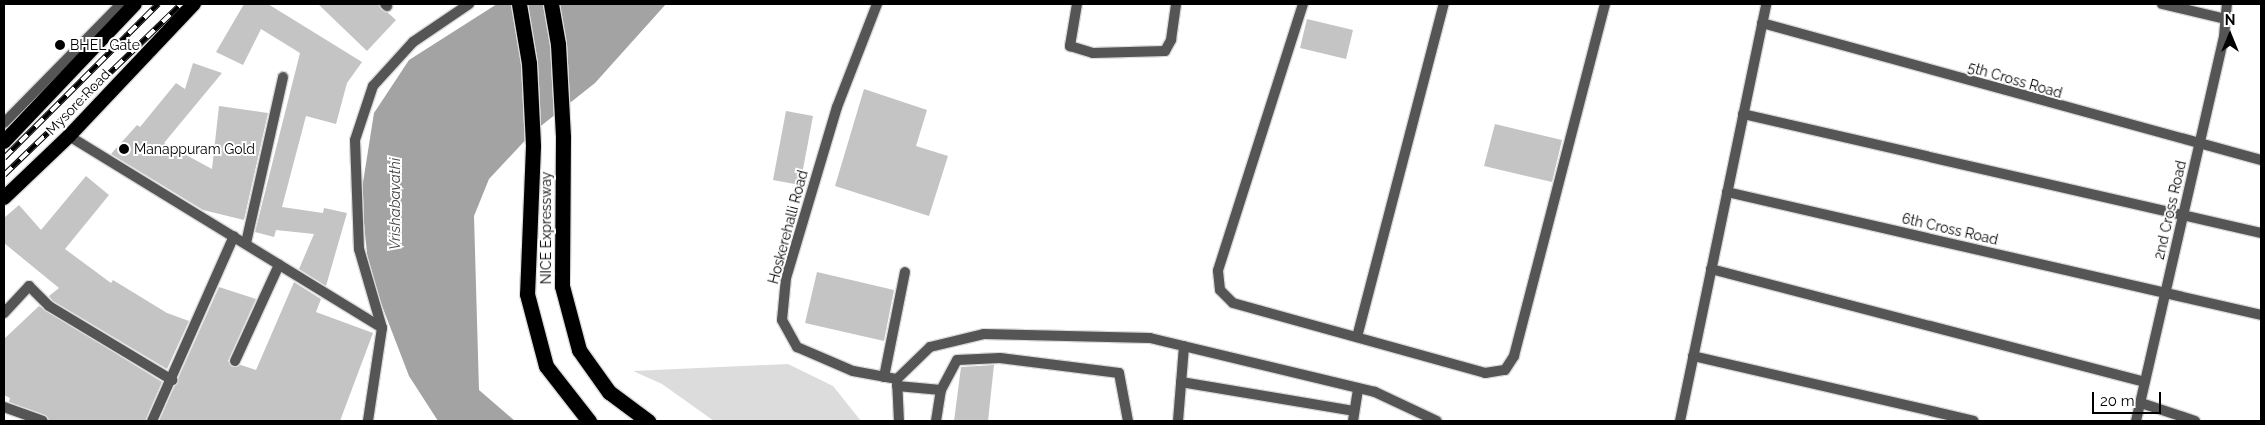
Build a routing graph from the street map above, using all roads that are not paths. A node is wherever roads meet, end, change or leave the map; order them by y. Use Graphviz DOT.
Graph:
graph roads {
  1 [pos="120,4"];
  2 [pos="135,4"];
  3 [pos="194,4"];
  4 [pos="469,4"];
  5 [pos="520,4"];
  6 [pos="551,4"];
  7 [pos="877,4"];
  8 [pos="1077,4"];
  9 [pos="1176,4"];
  10 [pos="1303,4"];
  11 [pos="1444,4"];
  12 [pos="1605,4"];
  13 [pos="1766,4"];
  14 [pos="2162,4"];
  15 [pos="2227,4"];
  16 [pos="2226,19"];
  17 [pos="1762,24"];
  18 [pos="283,78"];
  19 [pos="1744,114"];
  20 [pos="4,123"];
  21 [pos="70,136"];
  22 [pos="4,142"];
  23 [pos="2199,146"];
  24 [pos="2261,160"];
  25 [pos="1728,192"];
  26 [pos="4,198"];
  27 [pos="2183,218"];
  28 [pos="2261,233"];
  29 [pos="234,236"];
  30 [pos="246,243"];
  31 [pos="279,265"];
  32 [pos="1711,269"];
  33 [pos="905,272"];
  34 [pos="2166,292"];
  35 [pos="4,313"];
  36 [pos="2261,315"];
  37 [pos="382,328"];
  38 [pos="1357,337"];
  39 [pos="1184,346"];
  40 [pos="1694,356"];
  41 [pos="235,361"];
  42 [pos="884,377"];
  43 [pos="172,380"];
  44 [pos="1181,382"];
  45 [pos="2146,382"];
  46 [pos="897,383"];
  47 [pos="1358,388"];
  48 [pos="941,390"];
  49 [pos="2141,403"];
  50 [pos="4,407"];
  51 [pos="1354,416"];
  52 [pos="43,421"];
  53 [pos="152,421"];
  54 [pos="368,421"];
  55 [pos="589,421"];
  56 [pos="648,421"];
  57 [pos="899,421"];
  58 [pos="936,421"];
  59 [pos="1128,421"];
  60 [pos="1178,421"];
  61 [pos="1437,421"];
  62 [pos="1680,421"];
  63 [pos="1974,421"];
  64 [pos="2136,421"];
  65 [pos="2195,421"];
  1 -- 20 [label="street"];
  2 -- 22 [label="highway, Mysore Road"];
  3 -- 21 [label="highway, Mysore Road"];
  4 -- 37 [label="street"];
  5 -- 55 [label="highway, NICE Expressway"];
  6 -- 56 [label="highway, NICE Expressway"];
  7 -- 42 [label="street, Hoskerehalli Road"];
  8 -- 9 [label="street"];
  10 -- 38 [label="street"];
  11 -- 38 [label="street"];
  12 -- 38 [label="street"];
  13 -- 17 [label="street"];
  14 -- 16 [label="street"];
  15 -- 16 [label="street, 2nd Cross Road"];
  16 -- 23 [label="street, 2nd Cross Road"];
  17 -- 19 [label="street"];
  17 -- 23 [label="street, 5th Cross Road"];
  18 -- 30 [label="street"];
  19 -- 25 [label="street"];
  19 -- 27 [label="street"];
  21 -- 26 [label="highway, Mysore Road"];
  21 -- 29 [label="street"];
  23 -- 24 [label="street, 5th Cross Road"];
  23 -- 27 [label="street, 2nd Cross Road"];
  25 -- 32 [label="street"];
  25 -- 34 [label="street, 6th Cross Road"];
  27 -- 28 [label="street"];
  27 -- 34 [label="street, 2nd Cross Road"];
  29 -- 30 [label="street"];
  29 -- 43 [label="street"];
  30 -- 31 [label="street"];
  31 -- 37 [label="street"];
  31 -- 41 [label="street"];
  32 -- 40 [label="street"];
  32 -- 45 [label="street"];
  33 -- 42 [label="street"];
  34 -- 36 [label="street, 6th Cross Road"];
  34 -- 45 [label="street, 2nd Cross Road"];
  35 -- 43 [label="street"];
  37 -- 54 [label="street"];
  39 -- 44 [label="street"];
  39 -- 46 [label="street"];
  39 -- 47 [label="street"];
  40 -- 62 [label="street"];
  40 -- 63 [label="street"];
  42 -- 46 [label="street, Hoskerehalli Road"];
  43 -- 53 [label="street"];
  44 -- 51 [label="street"];
  44 -- 60 [label="street"];
  45 -- 49 [label="street, 2nd Cross Road"];
  46 -- 48 [label="street, Hoskerehalli Road"];
  46 -- 57 [label="street"];
  47 -- 51 [label="street"];
  47 -- 61 [label="street"];
  48 -- 58 [label="street"];
  48 -- 59 [label="street"];
  49 -- 64 [label="street, 2nd Cross Road"];
  49 -- 65 [label="street"];
  50 -- 52 [label="street"];
}
